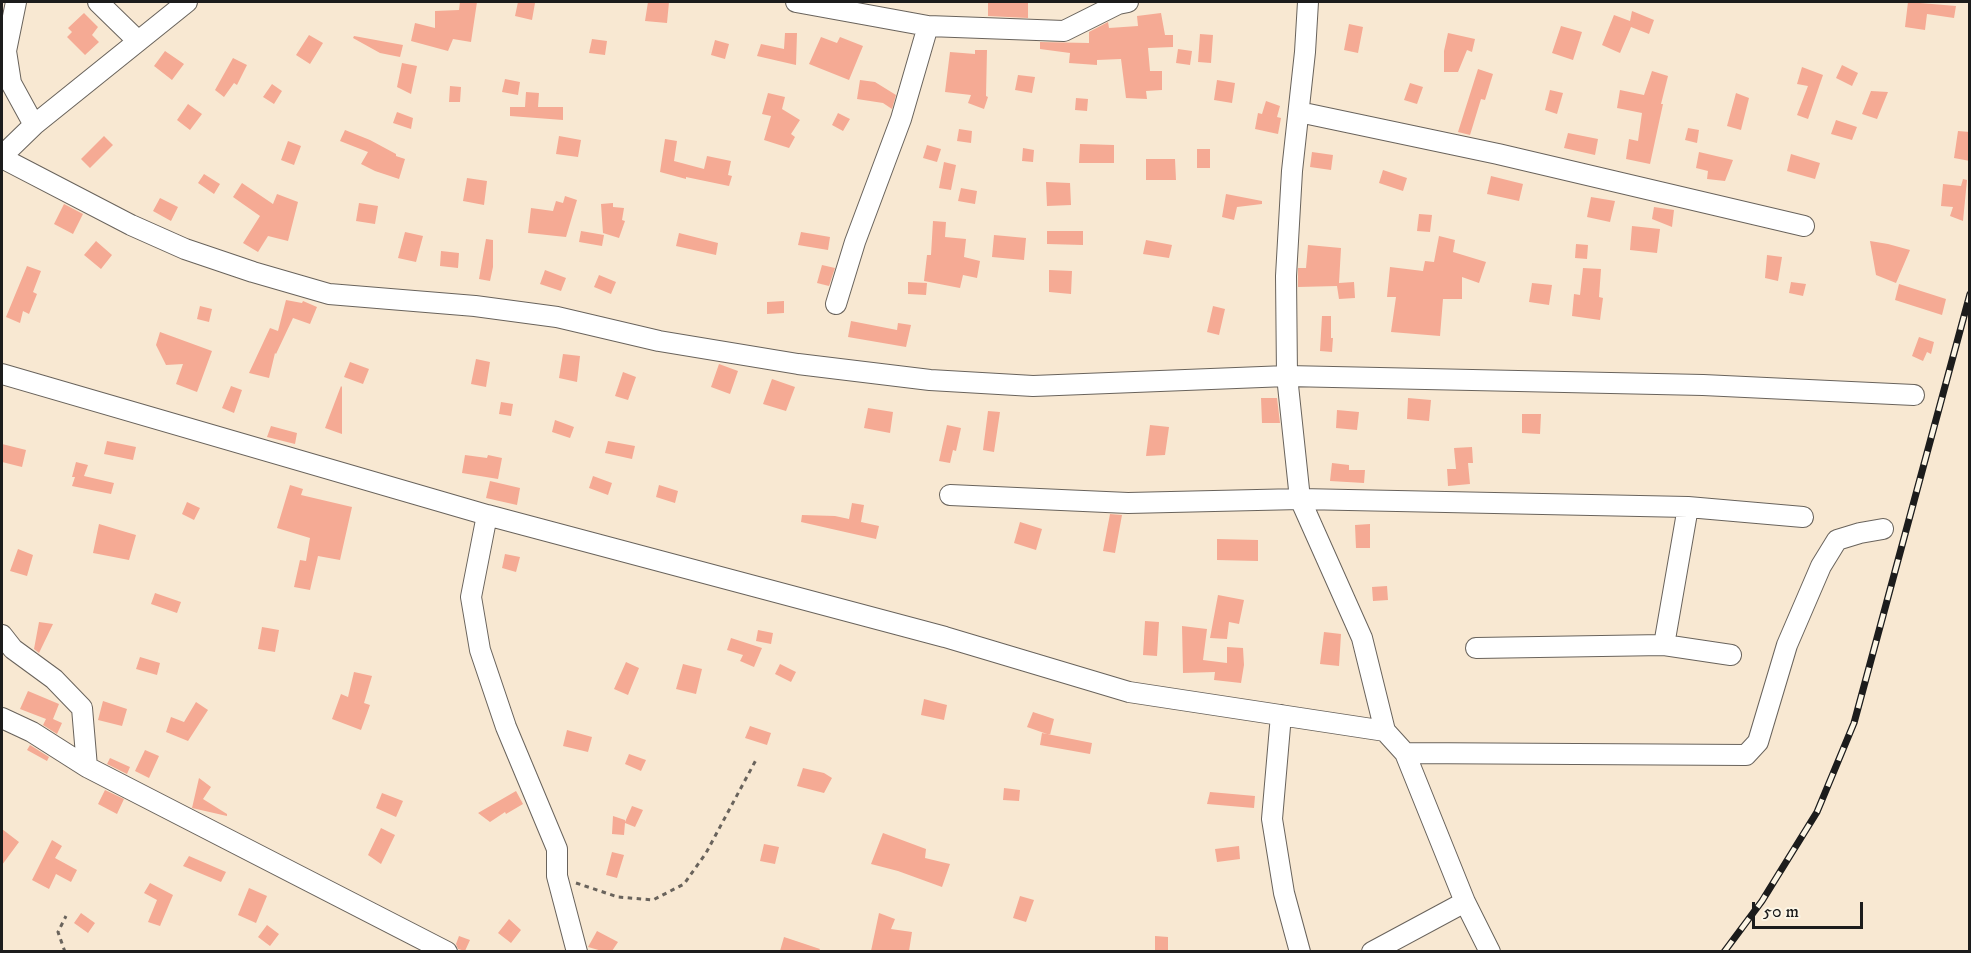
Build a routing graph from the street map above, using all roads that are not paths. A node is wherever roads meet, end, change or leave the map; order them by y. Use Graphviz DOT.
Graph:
graph roads {
  1 [pos="16,2"];
  2 [pos="98,2"];
  3 [pos="187,2"];
  4 [pos="796,2"];
  5 [pos="1128,2"];
  6 [pos="1308,2"];
  7 [pos="928,26"];
  8 [pos="138,41"];
  9 [pos="1299,112"];
  10 [pos="34,124"];
  11 [pos="2,157"];
  12 [pos="1804,226"];
  13 [pos="836,304"];
  14 [pos="2,374"];
  15 [pos="1287,376"];
  16 [pos="1914,395"];
  17 [pos="950,495"];
  18 [pos="1300,500"];
  19 [pos="1688,507"];
  20 [pos="487,514"];
  21 [pos="1803,518"];
  22 [pos="1883,529"];
  23 [pos="2,635"];
  24 [pos="1664,645"];
  25 [pos="1476,648"];
  26 [pos="1731,656"];
  27 [pos="1281,715"];
  28 [pos="2,718"];
  29 [pos="1385,731"];
  30 [pos="1405,753"];
  31 [pos="87,767"];
  32 [pos="1465,902"];
  33 [pos="447,951"];
  34 [pos="578,951"];
  35 [pos="1300,951"];
  36 [pos="1372,951"];
  37 [pos="1490,951"];
  1 -- 10 [label="street"];
  2 -- 8 [label="street"];
  3 -- 8 [label="street"];
  4 -- 7 [label="street"];
  5 -- 7 [label="street"];
  6 -- 9 [label="street"];
  7 -- 13 [label="street"];
  8 -- 10 [label="street"];
  9 -- 12 [label="street"];
  9 -- 15 [label="street"];
  10 -- 11 [label="street"];
  11 -- 15 [label="street"];
  14 -- 20 [label="street"];
  15 -- 16 [label="street"];
  15 -- 18 [label="street"];
  17 -- 18 [label="street"];
  18 -- 19 [label="street"];
  18 -- 29 [label="street"];
  19 -- 21 [label="street"];
  19 -- 24 [label="street"];
  20 -- 27 [label="street"];
  20 -- 34 [label="street"];
  22 -- 30 [label="street"];
  23 -- 31 [label="street"];
  24 -- 25 [label="street"];
  24 -- 26 [label="street"];
  27 -- 29 [label="street"];
  27 -- 35 [label="street"];
  28 -- 31 [label="street"];
  29 -- 30 [label="street"];
  30 -- 32 [label="street"];
  31 -- 33 [label="street"];
  32 -- 36 [label="street"];
  32 -- 37 [label="street"];
}
